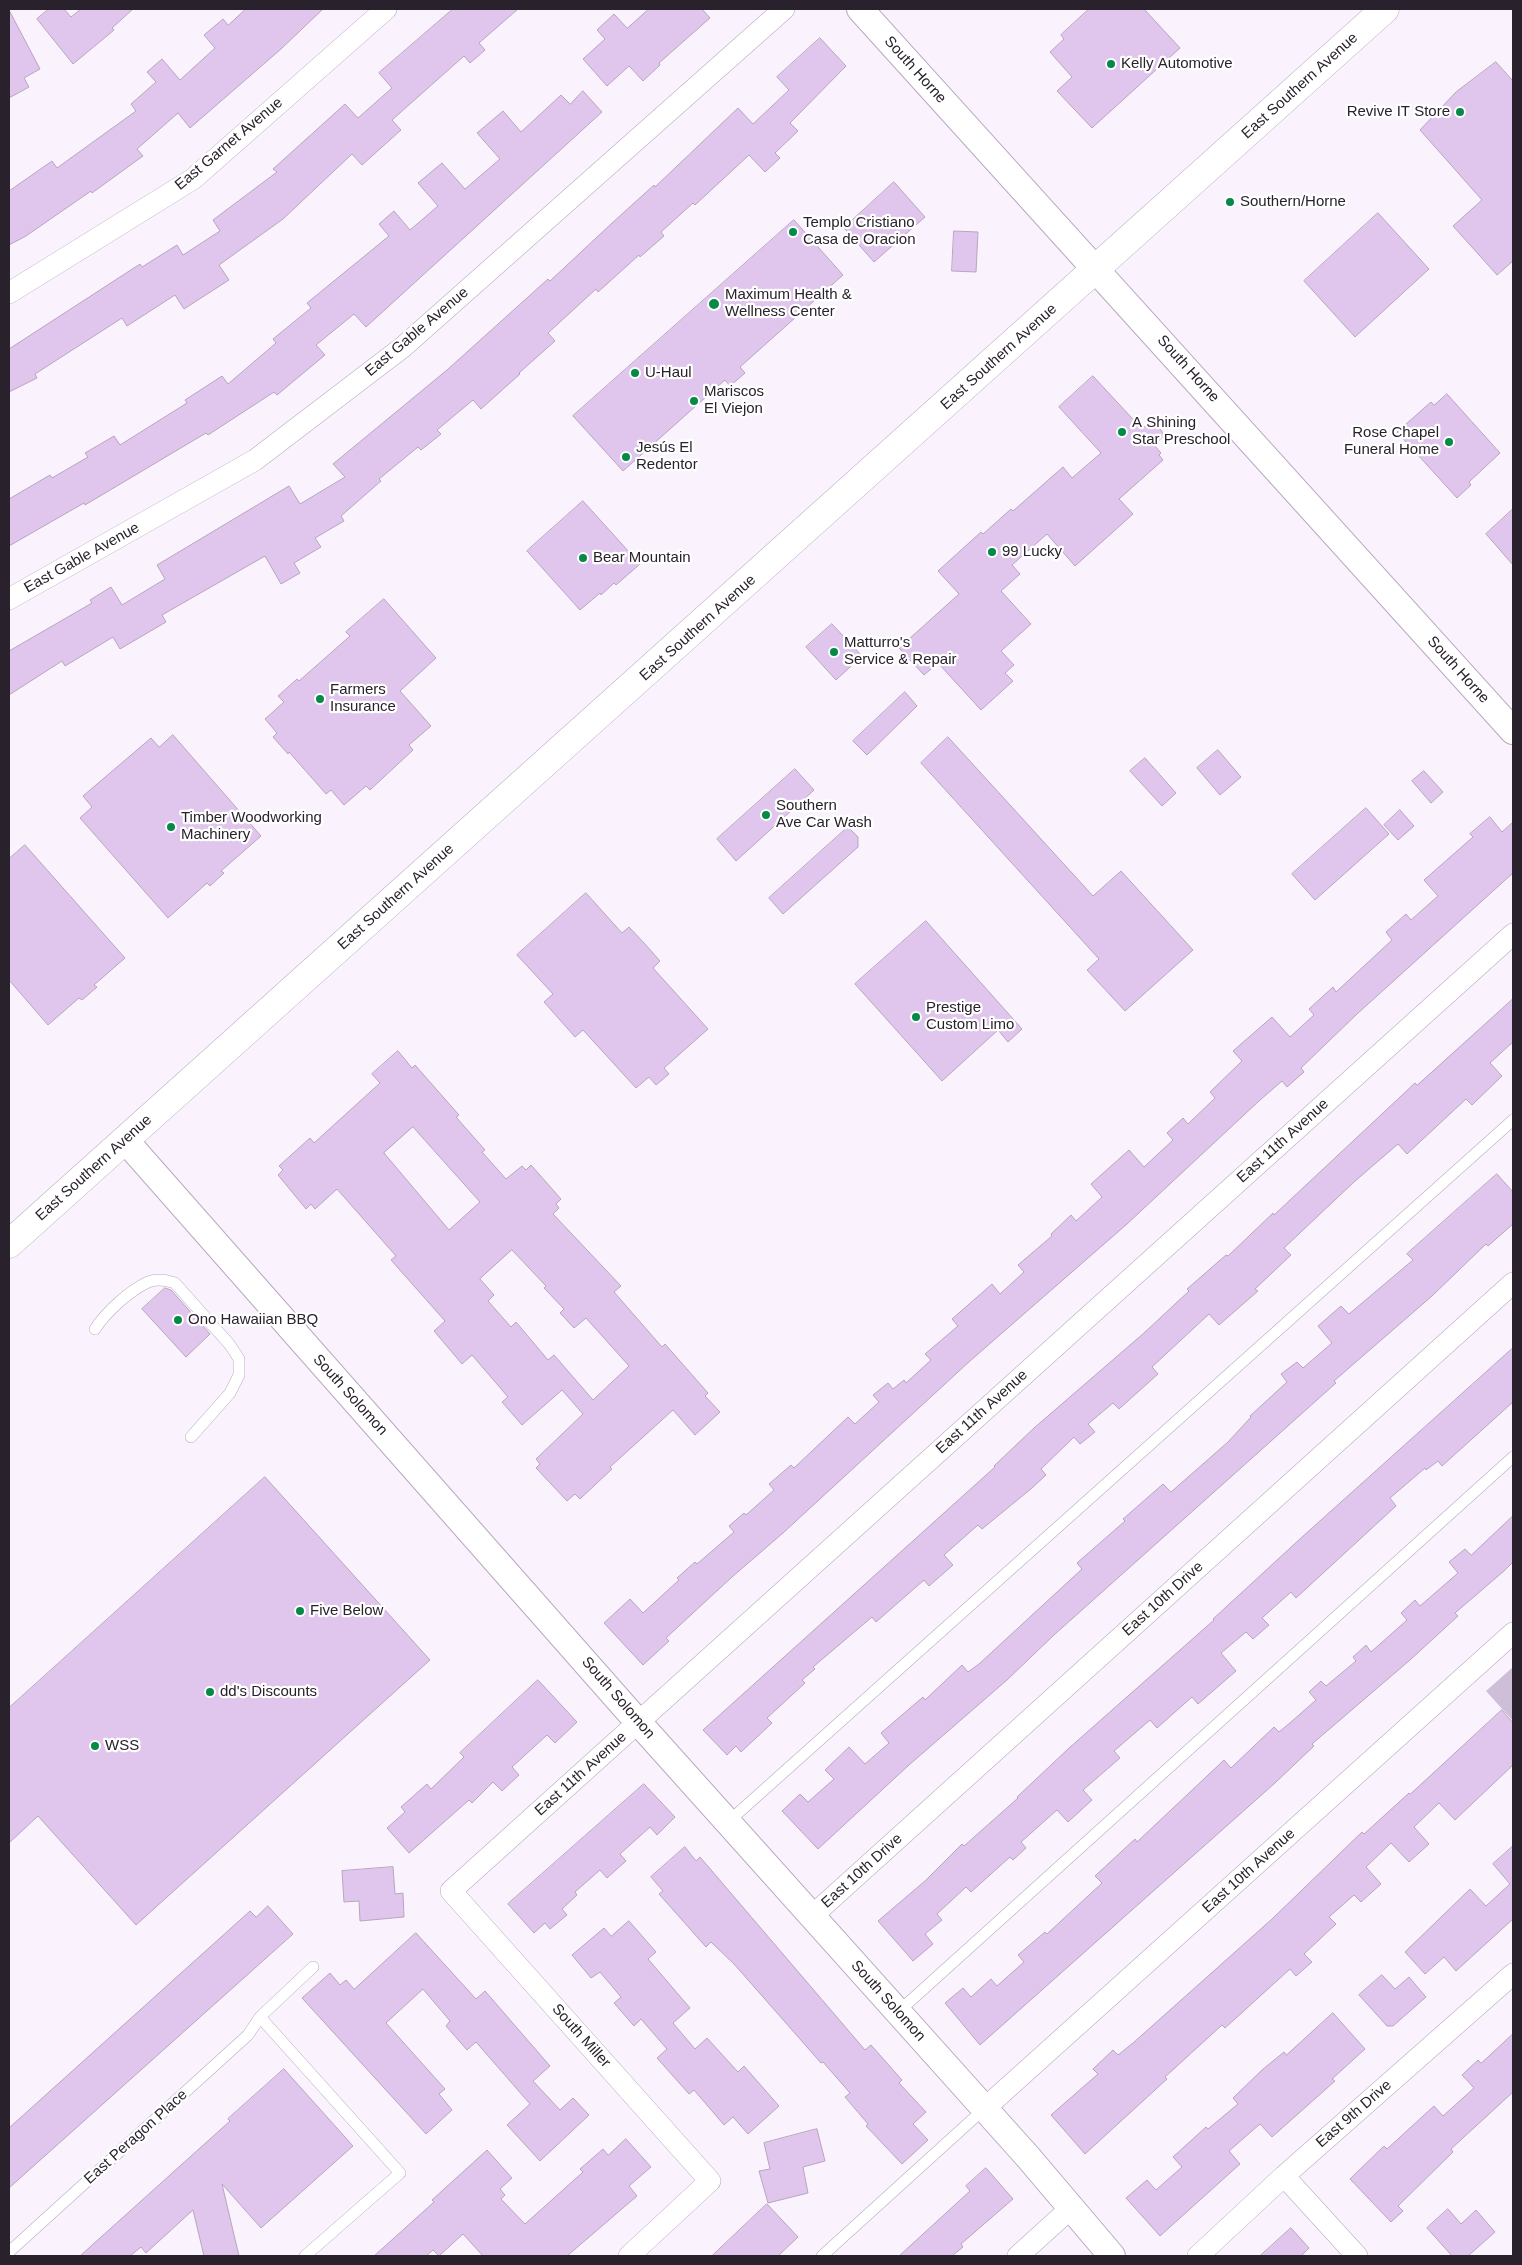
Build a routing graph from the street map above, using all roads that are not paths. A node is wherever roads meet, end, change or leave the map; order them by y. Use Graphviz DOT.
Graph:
graph roads {
  1 [pos="386,9"];
  2 [pos="784,9"];
  3 [pos="860,9"];
  4 [pos="1385,9"];
  5 [pos="1097,268"];
  6 [pos="9,293"];
  7 [pos="9,599"];
  8 [pos="1513,731"];
  9 [pos="1513,934"];
  10 [pos="1513,1120"];
  11 [pos="125,1140"];
  12 [pos="9,1244"];
  13 [pos="1513,1283"];
  14 [pos="95,1329"];
  15 [pos="191,1437"];
  16 [pos="1513,1457"];
  17 [pos="1513,1634"];
  18 [pos="638,1722"];
  19 [pos="728,1822"];
  20 [pos="451,1891"];
  21 [pos="812,1916"];
  22 [pos="313,1967"];
  23 [pos="1513,1974"];
  24 [pos="898,2012"];
  25 [pos="260,2017"];
  26 [pos="984,2109"];
  27 [pos="1284,2176"];
  28 [pos="1071,2208"];
  29 [pos="9,2252"];
  30 [pos="305,2256"];
  31 [pos="628,2256"];
  32 [pos="822,2256"];
  33 [pos="1018,2256"];
  34 [pos="1112,2256"];
  35 [pos="1198,2256"];
  36 [pos="1357,2256"];
  1 -- 6 [label="street, East Garnet Avenue"];
  2 -- 7 [label="street, East Gable Avenue"];
  3 -- 5 [label="street, South Horne"];
  4 -- 5 [label="main road, East Southern Avenue"];
  5 -- 8 [label="street, South Horne"];
  5 -- 11 [label="main road, East Southern Avenue"];
  9 -- 18 [label="street, East 11th Avenue"];
  10 -- 19 [label="lane"];
  11 -- 12 [label="main road, East Southern Avenue"];
  11 -- 18 [label="street, South Solomon"];
  13 -- 21 [label="street, East 10th Drive"];
  14 -- 15 [label="lane"];
  16 -- 24 [label="lane"];
  17 -- 26 [label="street, East 10th Avenue"];
  18 -- 19 [label="street, South Solomon"];
  18 -- 20 [label="street, East 11th Avenue"];
  19 -- 21 [label="street, South Solomon"];
  20 -- 31 [label="street, South Miller"];
  21 -- 24 [label="street, South Solomon"];
  22 -- 25 [label="lane, East Peragon Place"];
  23 -- 27 [label="street, East 9th Drive"];
  24 -- 26 [label="street, South Solomon"];
  25 -- 29 [label="lane, East Peragon Place"];
  25 -- 30 [label="lane"];
  26 -- 28 [label="street, South Solomon"];
  26 -- 32 [label="lane"];
  27 -- 35 [label="street, East 9th Drive"];
  27 -- 36 [label="street"];
  28 -- 33 [label="street"];
  28 -- 34 [label="street, South Solomon"];
}
